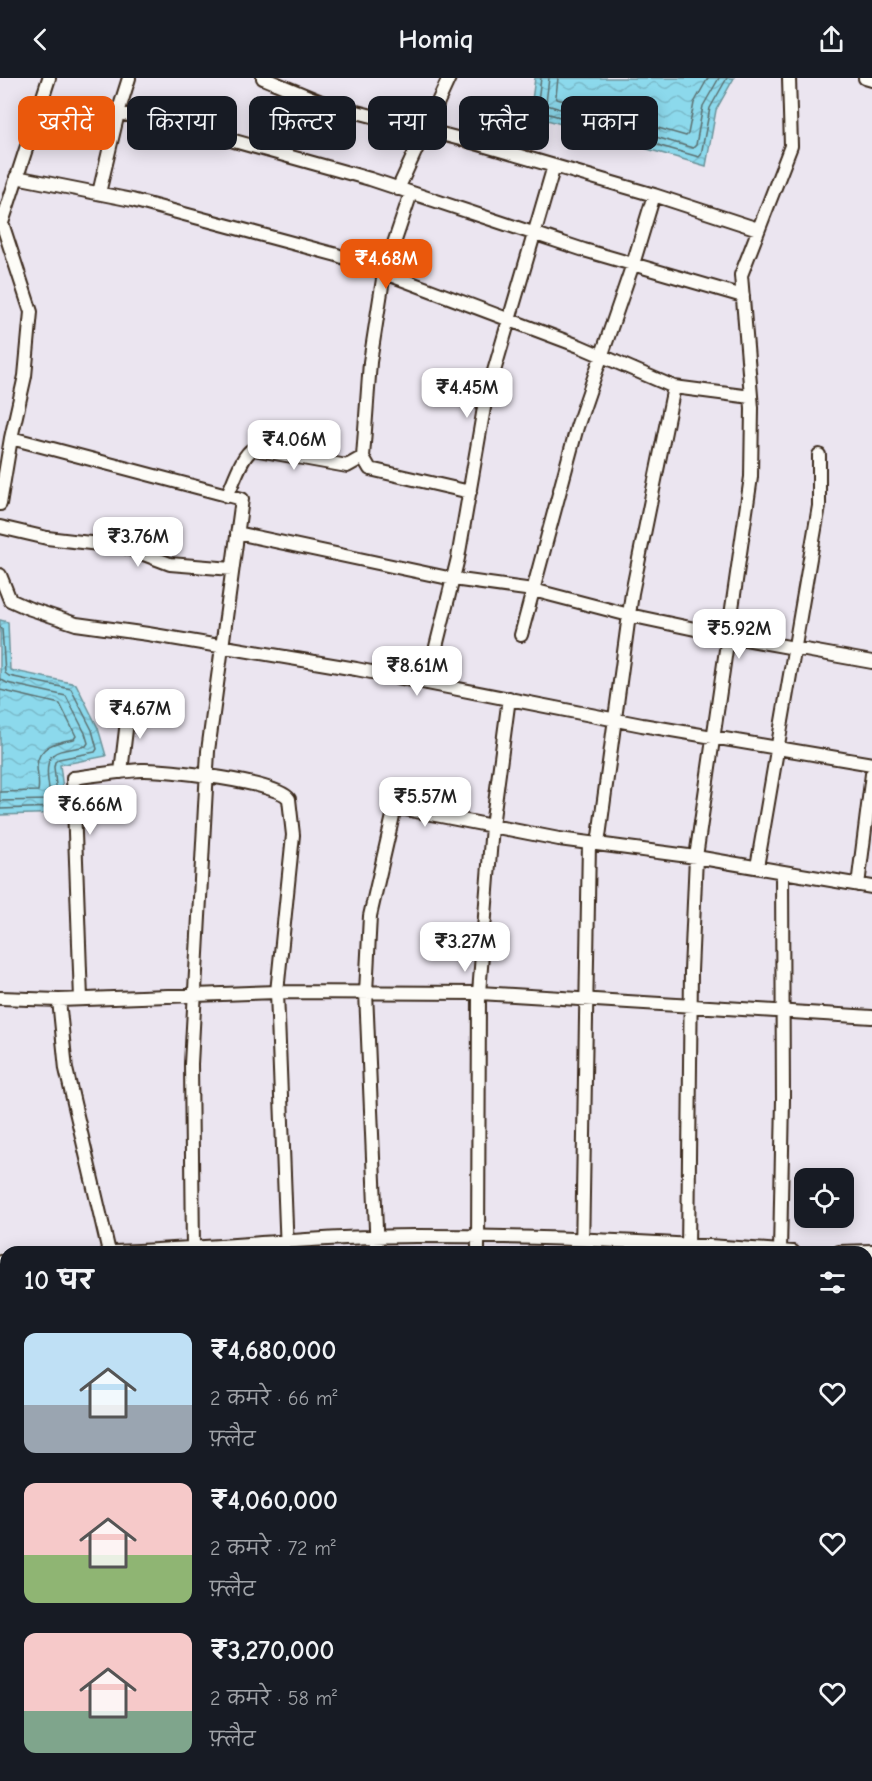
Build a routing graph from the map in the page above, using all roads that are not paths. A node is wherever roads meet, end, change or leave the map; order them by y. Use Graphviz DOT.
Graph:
graph roads {
  1 [pos="49,78"];
  2 [pos="129,78"];
  3 [pos="263,78"];
  4 [pos="449,78"];
  5 [pos="789,78"];
  6 [pos="865,78"];
  7 [pos="872,80"];
  8 [pos="441,96"];
  9 [pos="118,113"];
  10 [pos="368,115"];
  11 [pos="447,136"];
  12 [pos="417,150"];
  13 [pos="554,166"];
  14 [pos="16,177"];
  15 [pos="398,189"];
  16 [pos="99,193"];
  17 [pos="411,193"];
  18 [pos="654,195"];
  19 [pos="1,223"];
  20 [pos="758,229"];
  21 [pos="533,234"];
  22 [pos="633,264"];
  23 [pos="384,273"];
  24 [pos="743,296"];
  25 [pos="509,320"];
  26 [pos="601,356"];
  27 [pos="674,387"];
  28 [pos="751,397"];
  29 [pos="11,438"];
  30 [pos="819,455"];
  31 [pos="363,457"];
  32 [pos="2,478"];
  33 [pos="470,492"];
  34 [pos="227,496"];
  35 [pos="0,504"];
  36 [pos="0,528"];
  37 [pos="237,533"];
  38 [pos="232,569"];
  39 [pos="0,575"];
  40 [pos="453,579"];
  41 [pos="533,590"];
  42 [pos="5,601"];
  43 [pos="629,615"];
  44 [pos="520,634"];
  45 [pos="728,636"];
  46 [pos="795,646"];
  47 [pos="222,648"];
  48 [pos="872,662"];
  49 [pos="427,683"];
  50 [pos="509,698"];
  51 [pos="129,704"];
  52 [pos="615,720"];
  53 [pos="713,736"];
  54 [pos="777,749"];
  55 [pos="872,764"];
  56 [pos="121,772"];
  57 [pos="872,774"];
  58 [pos="207,775"];
  59 [pos="492,826"];
  60 [pos="594,843"];
  61 [pos="696,856"];
  62 [pos="756,867"];
  63 [pos="782,872"];
  64 [pos="858,885"];
  65 [pos="872,887"];
  66 [pos="277,992"];
  67 [pos="366,992"];
  68 [pos="479,993"];
  69 [pos="194,995"];
  70 [pos="0,998"];
  71 [pos="81,999"];
  72 [pos="59,1000"];
  73 [pos="587,1000"];
  74 [pos="691,1006"];
  75 [pos="781,1011"];
  76 [pos="872,1017"];
  77 [pos="377,1237"];
  78 [pos="478,1237"];
  79 [pos="582,1239"];
  80 [pos="110,1246"];
  81 [pos="193,1246"];
  82 [pos="287,1246"];
  83 [pos="296,1246"];
  84 [pos="377,1246"];
  85 [pos="478,1246"];
  86 [pos="582,1246"];
  87 [pos="664,1246"];
  88 [pos="688,1246"];
  89 [pos="780,1246"];
  1 -- 14 [label="street"];
  2 -- 9 [label="street"];
  3 -- 10 [label="street"];
  4 -- 8 [label="street"];
  5 -- 20 [label="street"];
  6 -- 7 [label="street"];
  9 -- 15 [label="street"];
  9 -- 16 [label="street"];
  11 -- 13 [label="street"];
  12 -- 15 [label="street"];
  13 -- 18 [label="street"];
  13 -- 21 [label="street"];
  14 -- 16 [label="street"];
  14 -- 19 [label="street"];
  15 -- 17 [label="street"];
  16 -- 23 [label="street"];
  17 -- 21 [label="street"];
  17 -- 23 [label="street"];
  18 -- 20 [label="street"];
  18 -- 22 [label="street"];
  19 -- 29 [label="street"];
  20 -- 24 [label="street"];
  21 -- 22 [label="street"];
  21 -- 25 [label="street"];
  22 -- 24 [label="street"];
  22 -- 26 [label="street"];
  23 -- 25 [label="street"];
  23 -- 31 [label="street"];
  24 -- 28 [label="street"];
  25 -- 26 [label="street"];
  25 -- 33 [label="street"];
  26 -- 27 [label="street"];
  26 -- 41 [label="street"];
  27 -- 28 [label="street"];
  27 -- 43 [label="street"];
  28 -- 45 [label="street"];
  29 -- 32 [label="street"];
  29 -- 34 [label="street"];
  30 -- 46 [label="street"];
  31 -- 33 [label="street"];
  31 -- 34 [label="street"];
  32 -- 35 [label="street"];
  33 -- 40 [label="street"];
  34 -- 37 [label="street"];
  36 -- 38 [label="street"];
  37 -- 38 [label="street"];
  37 -- 40 [label="street"];
  38 -- 47 [label="street"];
  39 -- 42 [label="street"];
  40 -- 41 [label="street"];
  40 -- 49 [label="street"];
  41 -- 43 [label="street"];
  41 -- 44 [label="street"];
  42 -- 47 [label="street"];
  43 -- 45 [label="street"];
  43 -- 52 [label="street"];
  45 -- 46 [label="street"];
  45 -- 53 [label="street"];
  46 -- 48 [label="street"];
  46 -- 54 [label="street"];
  47 -- 49 [label="street"];
  47 -- 58 [label="street"];
  49 -- 50 [label="street"];
  50 -- 52 [label="street"];
  50 -- 59 [label="street"];
  51 -- 56 [label="street"];
  52 -- 53 [label="street"];
  52 -- 60 [label="street"];
  53 -- 54 [label="street"];
  53 -- 61 [label="street"];
  54 -- 55 [label="street"];
  54 -- 62 [label="street"];
  56 -- 58 [label="street"];
  56 -- 71 [label="street"];
  57 -- 64 [label="street"];
  58 -- 66 [label="street"];
  58 -- 69 [label="street"];
  59 -- 60 [label="street"];
  59 -- 67 [label="street"];
  59 -- 68 [label="street"];
  60 -- 61 [label="street"];
  60 -- 73 [label="street"];
  61 -- 62 [label="street"];
  61 -- 74 [label="street"];
  62 -- 63 [label="street"];
  63 -- 64 [label="street"];
  63 -- 75 [label="street"];
  64 -- 65 [label="street"];
  66 -- 67 [label="street"];
  66 -- 69 [label="street"];
  66 -- 82 [label="street"];
  67 -- 68 [label="street"];
  67 -- 77 [label="street"];
  68 -- 73 [label="street"];
  68 -- 78 [label="street"];
  69 -- 71 [label="street"];
  69 -- 81 [label="street"];
  70 -- 72 [label="street"];
  71 -- 72 [label="street"];
  72 -- 80 [label="street"];
  73 -- 74 [label="street"];
  73 -- 79 [label="street"];
  74 -- 75 [label="street"];
  74 -- 88 [label="street"];
  75 -- 76 [label="street"];
  75 -- 89 [label="street"];
  77 -- 78 [label="street"];
  77 -- 83 [label="street"];
  77 -- 84 [label="street"];
  78 -- 79 [label="street"];
  78 -- 85 [label="street"];
  79 -- 86 [label="street"];
  79 -- 87 [label="street"];
}
